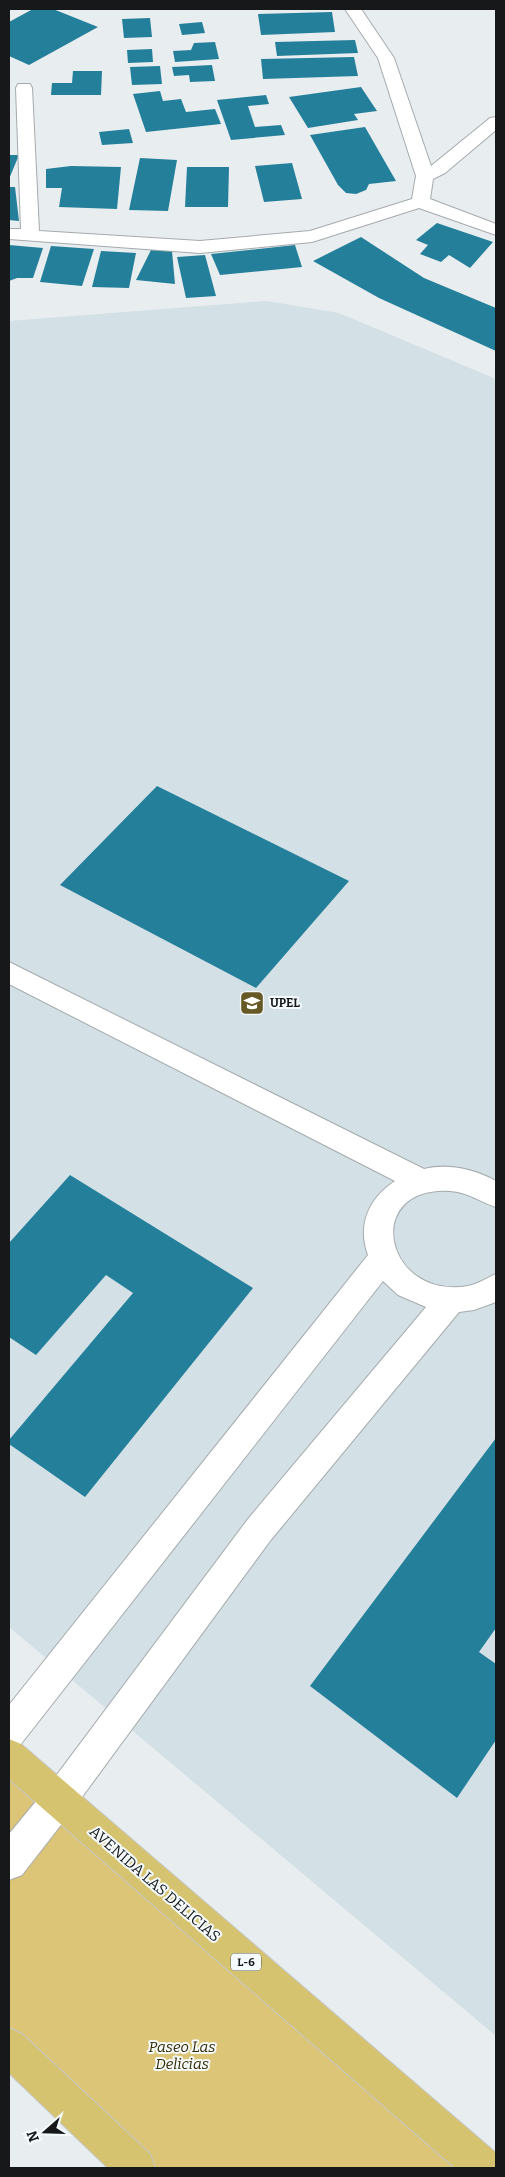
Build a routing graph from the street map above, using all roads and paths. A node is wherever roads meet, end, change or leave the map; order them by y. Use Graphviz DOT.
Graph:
graph roads {
  1 [pos="353,9"];
  2 [pos="24,88"];
  3 [pos="496,122"];
  4 [pos="425,176"];
  5 [pos="420,202"];
  6 [pos="496,230"];
  7 [pos="9,234"];
  8 [pos="30,235"];
  9 [pos="9,972"];
  10 [pos="421,1181"];
  11 [pos="496,1196"];
  12 [pos="382,1258"];
  13 [pos="496,1287"];
  14 [pos="451,1300"];
  15 [pos="9,1732"];
  16 [pos="9,1756"];
  17 [pos="59,1800"];
  18 [pos="9,1862"];
  19 [pos="9,2048"];
  20 [pos="136,2168"];
  21 [pos="484,2168"];
  1 -- 4 [label="street"];
  2 -- 8 [label="street"];
  3 -- 4 [label="street"];
  4 -- 5 [label="street"];
  5 -- 6 [label="street"];
  5 -- 8 [label="street"];
  7 -- 8 [label="street"];
  9 -- 10 [label="street"];
  10 -- 11 [label="street"];
  10 -- 12 [label="street"];
  12 -- 14 [label="street"];
  12 -- 15 [label="street"];
  13 -- 14 [label="street"];
  14 -- 17 [label="street"];
  16 -- 17 [label="main road, AVENIDA LAS DELICIAS / L-6"];
  17 -- 18 [label="street"];
  17 -- 21 [label="main road, AVENIDA LAS DELICIAS / L-6"];
  19 -- 20 [label="main road"];
}
